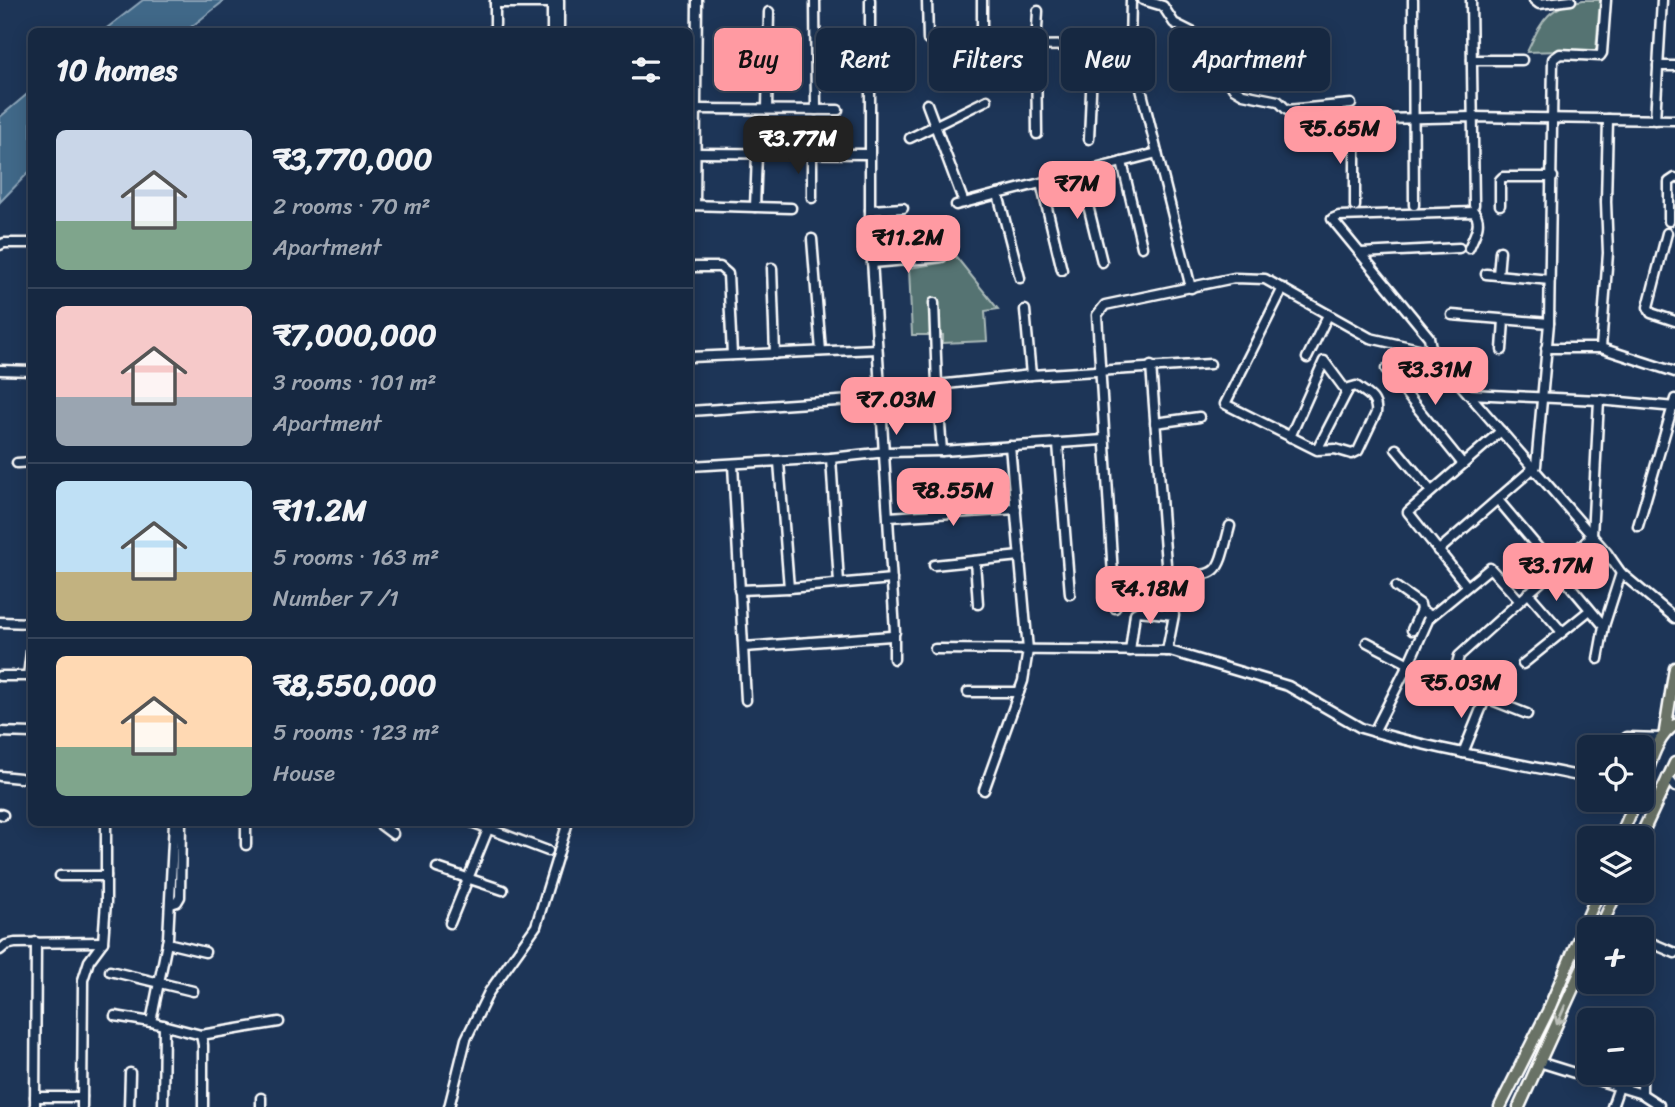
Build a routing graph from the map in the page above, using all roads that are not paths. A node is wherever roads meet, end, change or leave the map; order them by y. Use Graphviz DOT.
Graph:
graph roads {
  1 [pos="697,0"];
  2 [pos="816,0"];
  3 [pos="870,0"];
  4 [pos="927,0"];
  5 [pos="982,0"];
  6 [pos="1131,0"];
  7 [pos="1143,0"];
  8 [pos="1413,0"];
  9 [pos="1471,0"];
  10 [pos="1534,0"];
  11 [pos="1571,0"];
  12 [pos="1606,0"];
  13 [pos="1662,0"];
  14 [pos="495,1"];
  15 [pos="554,1"];
  16 [pos="1038,11"];
  17 [pos="769,12"];
  18 [pos="495,25"];
  19 [pos="552,28"];
  20 [pos="557,28"];
  21 [pos="982,28"];
  22 [pos="1037,28"];
  23 [pos="1130,28"];
  24 [pos="928,40"];
  25 [pos="693,44"];
  26 [pos="1472,60"];
  27 [pos="1522,60"];
  28 [pos="1658,66"];
  29 [pos="1675,66"];
  30 [pos="1036,91"];
  31 [pos="1091,91"];
  32 [pos="1142,91"];
  33 [pos="987,100"];
  34 [pos="694,102"];
  35 [pos="927,104"];
  36 [pos="1351,104"];
  37 [pos="767,109"];
  38 [pos="816,110"];
  39 [pos="838,110"];
  40 [pos="1473,117"];
  41 [pos="1414,118"];
  42 [pos="1551,119"];
  43 [pos="1608,120"];
  44 [pos="1655,120"];
  45 [pos="1675,120"];
  46 [pos="935,125"];
  47 [pos="1355,125"];
  48 [pos="1037,134"];
  49 [pos="910,138"];
  50 [pos="1089,139"];
  51 [pos="1318,143"];
  52 [pos="695,153"];
  53 [pos="757,153"];
  54 [pos="1157,153"];
  55 [pos="812,154"];
  56 [pos="869,154"];
  57 [pos="1122,162"];
  58 [pos="1080,173"];
  59 [pos="1553,177"];
  60 [pos="1675,178"];
  61 [pos="1041,183"];
  62 [pos="693,188"];
  63 [pos="998,194"];
  64 [pos="812,198"];
  65 [pos="693,205"];
  66 [pos="1414,205"];
  67 [pos="1474,205"];
  68 [pos="1500,205"];
  69 [pos="1355,206"];
  70 [pos="755,207"];
  71 [pos="791,208"];
  72 [pos="903,208"];
  73 [pos="870,210"];
  74 [pos="1669,221"];
  75 [pos="1667,233"];
  76 [pos="812,239"];
  77 [pos="28,243"];
  78 [pos="0,245"];
  79 [pos="1142,247"];
  80 [pos="1459,248"];
  81 [pos="1469,248"];
  82 [pos="1500,251"];
  83 [pos="1361,253"];
  84 [pos="942,257"];
  85 [pos="1102,262"];
  86 [pos="872,263"];
  87 [pos="693,267"];
  88 [pos="772,268"];
  89 [pos="1062,270"];
  90 [pos="1486,274"];
  91 [pos="1498,275"];
  92 [pos="1020,278"];
  93 [pos="1550,281"];
  94 [pos="1191,288"];
  95 [pos="1283,288"];
  96 [pos="934,303"];
  97 [pos="1025,310"];
  98 [pos="1328,315"];
  99 [pos="1452,315"];
  100 [pos="1504,320"];
  101 [pos="1675,321"];
  102 [pos="1549,323"];
  103 [pos="1546,348"];
  104 [pos="1601,348"];
  105 [pos="877,349"];
  106 [pos="1502,350"];
  107 [pos="821,351"];
  108 [pos="1432,352"];
  109 [pos="775,354"];
  110 [pos="732,355"];
  111 [pos="693,357"];
  112 [pos="1307,358"];
  113 [pos="1210,364"];
  114 [pos="1151,366"];
  115 [pos="1099,369"];
  116 [pos="1386,369"];
  117 [pos="0,370"];
  118 [pos="28,371"];
  119 [pos="1675,372"];
  120 [pos="1031,375"];
  121 [pos="937,385"];
  122 [pos="1347,391"];
  123 [pos="1469,394"];
  124 [pos="1542,397"];
  125 [pos="881,398"];
  126 [pos="1599,400"];
  127 [pos="1674,404"];
  128 [pos="693,411"];
  129 [pos="1199,417"];
  130 [pos="1155,423"];
  131 [pos="1501,431"];
  132 [pos="1290,436"];
  133 [pos="1104,440"];
  134 [pos="1058,444"];
  135 [pos="1010,446"];
  136 [pos="1396,449"];
  137 [pos="1317,450"];
  138 [pos="942,451"];
  139 [pos="886,452"];
  140 [pos="831,458"];
  141 [pos="28,462"];
  142 [pos="779,462"];
  143 [pos="17,463"];
  144 [pos="1462,463"];
  145 [pos="733,465"];
  146 [pos="693,466"];
  147 [pos="1534,470"];
  148 [pos="1431,491"];
  149 [pos="1498,500"];
  150 [pos="1016,509"];
  151 [pos="889,517"];
  152 [pos="1230,526"];
  153 [pos="1638,526"];
  154 [pos="1592,536"];
  155 [pos="1438,551"];
  156 [pos="1020,556"];
  157 [pos="975,561"];
  158 [pos="934,565"];
  159 [pos="1555,569"];
  160 [pos="1621,573"];
  161 [pos="892,579"];
  162 [pos="839,583"];
  163 [pos="1466,585"];
  164 [pos="1396,587"];
  165 [pos="789,588"];
  166 [pos="739,590"];
  167 [pos="1528,593"];
  168 [pos="1070,594"];
  169 [pos="1519,600"];
  170 [pos="978,604"];
  171 [pos="1115,608"];
  172 [pos="1421,610"];
  173 [pos="1590,610"];
  174 [pos="1431,617"];
  175 [pos="1675,618"];
  176 [pos="0,622"];
  177 [pos="28,623"];
  178 [pos="1604,626"];
  179 [pos="1412,630"];
  180 [pos="1562,632"];
  181 [pos="894,635"];
  182 [pos="1367,642"];
  183 [pos="744,647"];
  184 [pos="935,649"];
  185 [pos="1161,649"];
  186 [pos="1028,650"];
  187 [pos="1130,651"];
  188 [pos="894,659"];
  189 [pos="1598,659"];
  190 [pos="1409,664"];
  191 [pos="1523,664"];
  192 [pos="1675,668"];
  193 [pos="0,676"];
  194 [pos="28,676"];
  195 [pos="968,692"];
  196 [pos="1019,692"];
  197 [pos="1485,699"];
  198 [pos="746,700"];
  199 [pos="1527,714"];
  200 [pos="1675,725"];
  201 [pos="0,732"];
  202 [pos="1374,732"];
  203 [pos="28,733"];
  204 [pos="1663,734"];
  205 [pos="1651,735"];
  206 [pos="1463,753"];
  207 [pos="1654,756"];
  208 [pos="1672,772"];
  209 [pos="0,776"];
  210 [pos="1577,776"];
  211 [pos="20,778"];
  212 [pos="1675,787"];
  213 [pos="984,790"];
  214 [pos="106,826"];
  215 [pos="174,826"];
  216 [pos="181,826"];
  217 [pos="246,826"];
  218 [pos="382,826"];
  219 [pos="489,826"];
  220 [pos="567,826"];
  221 [pos="1646,826"];
  222 [pos="393,834"];
  223 [pos="246,845"];
  224 [pos="548,851"];
  225 [pos="437,868"];
  226 [pos="60,876"];
  227 [pos="106,876"];
  228 [pos="468,878"];
  229 [pos="503,890"];
  230 [pos="1594,903"];
  231 [pos="171,904"];
  232 [pos="450,923"];
  233 [pos="36,942"];
  234 [pos="103,942"];
  235 [pos="167,943"];
  236 [pos="1654,944"];
  237 [pos="0,950"];
  238 [pos="205,952"];
  239 [pos="1675,953"];
  240 [pos="110,971"];
  241 [pos="1577,979"];
  242 [pos="159,984"];
  243 [pos="193,992"];
  244 [pos="115,1016"];
  245 [pos="152,1022"];
  246 [pos="279,1022"];
  247 [pos="164,1025"];
  248 [pos="201,1035"];
  249 [pos="1539,1062"];
  250 [pos="130,1073"];
  251 [pos="1642,1085"];
  252 [pos="1619,1087"];
  253 [pos="1642,1094"];
  254 [pos="35,1097"];
  255 [pos="82,1097"];
  256 [pos="35,1107"];
  257 [pos="82,1107"];
  258 [pos="129,1107"];
  259 [pos="163,1107"];
  260 [pos="203,1107"];
  261 [pos="449,1107"];
  262 [pos="1500,1107"];
  263 [pos="1520,1107"];
  264 [pos="1612,1107"];
  265 [pos="1659,1107"];
  1 -- 25 [label="street"];
  2 -- 38 [label="street"];
  3 -- 56 [label="street"];
  4 -- 24 [label="street"];
  5 -- 21 [label="street"];
  6 -- 23 [label="street"];
  7 -- 36 [label="street"];
  8 -- 41 [label="street"];
  9 -- 26 [label="street"];
  10 -- 11 [label="street"];
  12 -- 42 [label="street"];
  13 -- 28 [label="street"];
  14 -- 15 [label="street"];
  14 -- 18 [label="street"];
  15 -- 19 [label="street"];
  15 -- 20 [label="street"];
  16 -- 22 [label="street"];
  17 -- 37 [label="street"];
  25 -- 34 [label="street"];
  26 -- 27 [label="street"];
  26 -- 40 [label="street"];
  28 -- 29 [label="street"];
  28 -- 44 [label="street"];
  30 -- 48 [label="street"];
  31 -- 50 [label="street"];
  32 -- 54 [label="street"];
  33 -- 46 [label="street"];
  34 -- 37 [label="street"];
  34 -- 52 [label="street"];
  35 -- 46 [label="street"];
  37 -- 38 [label="street"];
  38 -- 39 [label="street"];
  40 -- 41 [label="street"];
  40 -- 42 [label="street"];
  40 -- 67 [label="street"];
  41 -- 47 [label="street"];
  41 -- 66 [label="street"];
  42 -- 43 [label="street"];
  42 -- 59 [label="street"];
  43 -- 44 [label="street"];
  43 -- 104 [label="street"];
  44 -- 45 [label="street"];
  46 -- 49 [label="street"];
  46 -- 63 [label="street"];
  47 -- 51 [label="street"];
  47 -- 69 [label="street"];
  52 -- 53 [label="street"];
  52 -- 62 [label="street"];
  53 -- 55 [label="street"];
  53 -- 70 [label="street"];
  54 -- 57 [label="street"];
  54 -- 94 [label="street"];
  55 -- 56 [label="street"];
  55 -- 64 [label="street"];
  56 -- 73 [label="street"];
  57 -- 58 [label="street"];
  57 -- 79 [label="street"];
  58 -- 61 [label="street"];
  58 -- 85 [label="street"];
  59 -- 68 [label="street"];
  59 -- 93 [label="street"];
  60 -- 74 [label="street"];
  61 -- 63 [label="street"];
  61 -- 89 [label="street"];
  63 -- 92 [label="street"];
  65 -- 70 [label="street"];
  70 -- 71 [label="street"];
  72 -- 73 [label="street"];
  73 -- 86 [label="street"];
  75 -- 101 [label="street"];
  76 -- 107 [label="street"];
  77 -- 78 [label="street"];
  80 -- 83 [label="street"];
  81 -- 83 [label="street"];
  82 -- 91 [label="street"];
  83 -- 108 [label="street"];
  84 -- 86 [label="street"];
  86 -- 105 [label="street"];
  87 -- 110 [label="street"];
  88 -- 109 [label="street"];
  90 -- 91 [label="street"];
  91 -- 93 [label="street"];
  93 -- 102 [label="street"];
  94 -- 95 [label="street"];
  94 -- 115 [label="street"];
  95 -- 98 [label="street"];
  95 -- 132 [label="street"];
  96 -- 121 [label="street"];
  97 -- 120 [label="street"];
  98 -- 108 [label="street"];
  98 -- 112 [label="street"];
  99 -- 100 [label="street"];
  100 -- 102 [label="street"];
  100 -- 106 [label="street"];
  102 -- 103 [label="street"];
  103 -- 104 [label="street"];
  103 -- 124 [label="street"];
  104 -- 119 [label="street"];
  105 -- 107 [label="street"];
  105 -- 125 [label="street"];
  107 -- 109 [label="street"];
  108 -- 123 [label="street"];
  109 -- 110 [label="street"];
  110 -- 111 [label="street"];
  113 -- 114 [label="street"];
  114 -- 115 [label="street"];
  114 -- 130 [label="street"];
  115 -- 120 [label="street"];
  115 -- 133 [label="street"];
  116 -- 144 [label="street"];
  117 -- 118 [label="street"];
  120 -- 121 [label="street"];
  121 -- 138 [label="street"];
  122 -- 132 [label="street"];
  122 -- 137 [label="street"];
  122 -- 137 [label="street"];
  123 -- 124 [label="street"];
  123 -- 131 [label="street"];
  124 -- 126 [label="street"];
  124 -- 147 [label="street"];
  125 -- 128 [label="street"];
  125 -- 139 [label="street"];
  126 -- 127 [label="street"];
  126 -- 154 [label="street"];
  127 -- 153 [label="street"];
  129 -- 130 [label="street"];
  130 -- 152 [label="street"];
  131 -- 144 [label="street"];
  131 -- 147 [label="street"];
  132 -- 137 [label="street"];
  133 -- 134 [label="street"];
  133 -- 171 [label="street"];
  134 -- 135 [label="street"];
  134 -- 168 [label="street"];
  135 -- 138 [label="street"];
  135 -- 150 [label="street"];
  136 -- 148 [label="street"];
  138 -- 139 [label="street"];
  139 -- 140 [label="street"];
  139 -- 151 [label="street"];
  140 -- 142 [label="street"];
  140 -- 162 [label="street"];
  141 -- 143 [label="street"];
  142 -- 145 [label="street"];
  142 -- 165 [label="street"];
  144 -- 148 [label="street"];
  145 -- 146 [label="street"];
  145 -- 166 [label="street"];
  147 -- 149 [label="street"];
  147 -- 154 [label="street"];
  148 -- 155 [label="street"];
  149 -- 155 [label="street"];
  149 -- 159 [label="street"];
  150 -- 151 [label="street"];
  150 -- 156 [label="street"];
  151 -- 161 [label="street"];
  154 -- 159 [label="street"];
  154 -- 160 [label="street"];
  155 -- 163 [label="street"];
  156 -- 157 [label="street"];
  156 -- 186 [label="street"];
  157 -- 158 [label="street"];
  157 -- 170 [label="street"];
  159 -- 167 [label="street"];
  159 -- 173 [label="street"];
  160 -- 175 [label="street"];
  160 -- 178 [label="street"];
  161 -- 162 [label="street"];
  161 -- 181 [label="street"];
  162 -- 165 [label="street"];
  163 -- 169 [label="street"];
  163 -- 174 [label="street"];
  164 -- 172 [label="street"];
  165 -- 166 [label="street"];
  166 -- 183 [label="street"];
  167 -- 169 [label="street"];
  167 -- 180 [label="street"];
  169 -- 197 [label="street"];
  172 -- 174 [label="street"];
  172 -- 179 [label="street"];
  173 -- 178 [label="street"];
  173 -- 180 [label="street"];
  174 -- 190 [label="street"];
  176 -- 177 [label="street"];
  178 -- 189 [label="street"];
  180 -- 191 [label="street"];
  181 -- 183 [label="street"];
  181 -- 188 [label="street"];
  182 -- 190 [label="street"];
  183 -- 198 [label="street"];
  184 -- 186 [label="street"];
  185 -- 187 [label="street"];
  185 -- 187 [label="street"];
  185 -- 202 [label="street"];
  186 -- 187 [label="street"];
  186 -- 196 [label="street"];
  190 -- 202 [label="street"];
  192 -- 204 [label="main road"];
  193 -- 194 [label="street"];
  195 -- 196 [label="street"];
  196 -- 213 [label="street"];
  197 -- 199 [label="street"];
  197 -- 206 [label="street"];
  200 -- 204 [label="main road"];
  201 -- 203 [label="street"];
  202 -- 206 [label="street"];
  204 -- 205 [label="street"];
  204 -- 207 [label="main road"];
  206 -- 210 [label="street"];
  208 -- 212 [label="street"];
  208 -- 221 [label="main road"];
  209 -- 211 [label="street"];
  214 -- 227 [label="street"];
  215 -- 231 [label="street"];
  216 -- 231 [label="street"];
  217 -- 223 [label="street"];
  218 -- 222 [label="street"];
  219 -- 224 [label="street"];
  219 -- 228 [label="street"];
  220 -- 261 [label="street"];
  225 -- 228 [label="street"];
  226 -- 227 [label="street"];
  227 -- 234 [label="street"];
  228 -- 229 [label="street"];
  228 -- 232 [label="street"];
  230 -- 262 [label="main road"];
  231 -- 235 [label="street"];
  233 -- 234 [label="street"];
  233 -- 237 [label="street"];
  233 -- 254 [label="street"];
  234 -- 255 [label="street"];
  235 -- 238 [label="street"];
  235 -- 242 [label="street"];
  236 -- 239 [label="street"];
  240 -- 242 [label="street"];
  241 -- 249 [label="main road, one-way"];
  242 -- 243 [label="street"];
  242 -- 245 [label="street"];
  244 -- 245 [label="street"];
  245 -- 247 [label="street"];
  246 -- 248 [label="street"];
  247 -- 248 [label="street"];
  247 -- 259 [label="street"];
  248 -- 260 [label="street"];
  249 -- 252 [label="street"];
  249 -- 263 [label="main road"];
  250 -- 258 [label="street"];
  251 -- 253 [label="street"];
  252 -- 253 [label="street"];
  252 -- 264 [label="street"];
  253 -- 265 [label="street"];
  254 -- 255 [label="street"];
  254 -- 256 [label="street"];
  255 -- 257 [label="street"];
}
